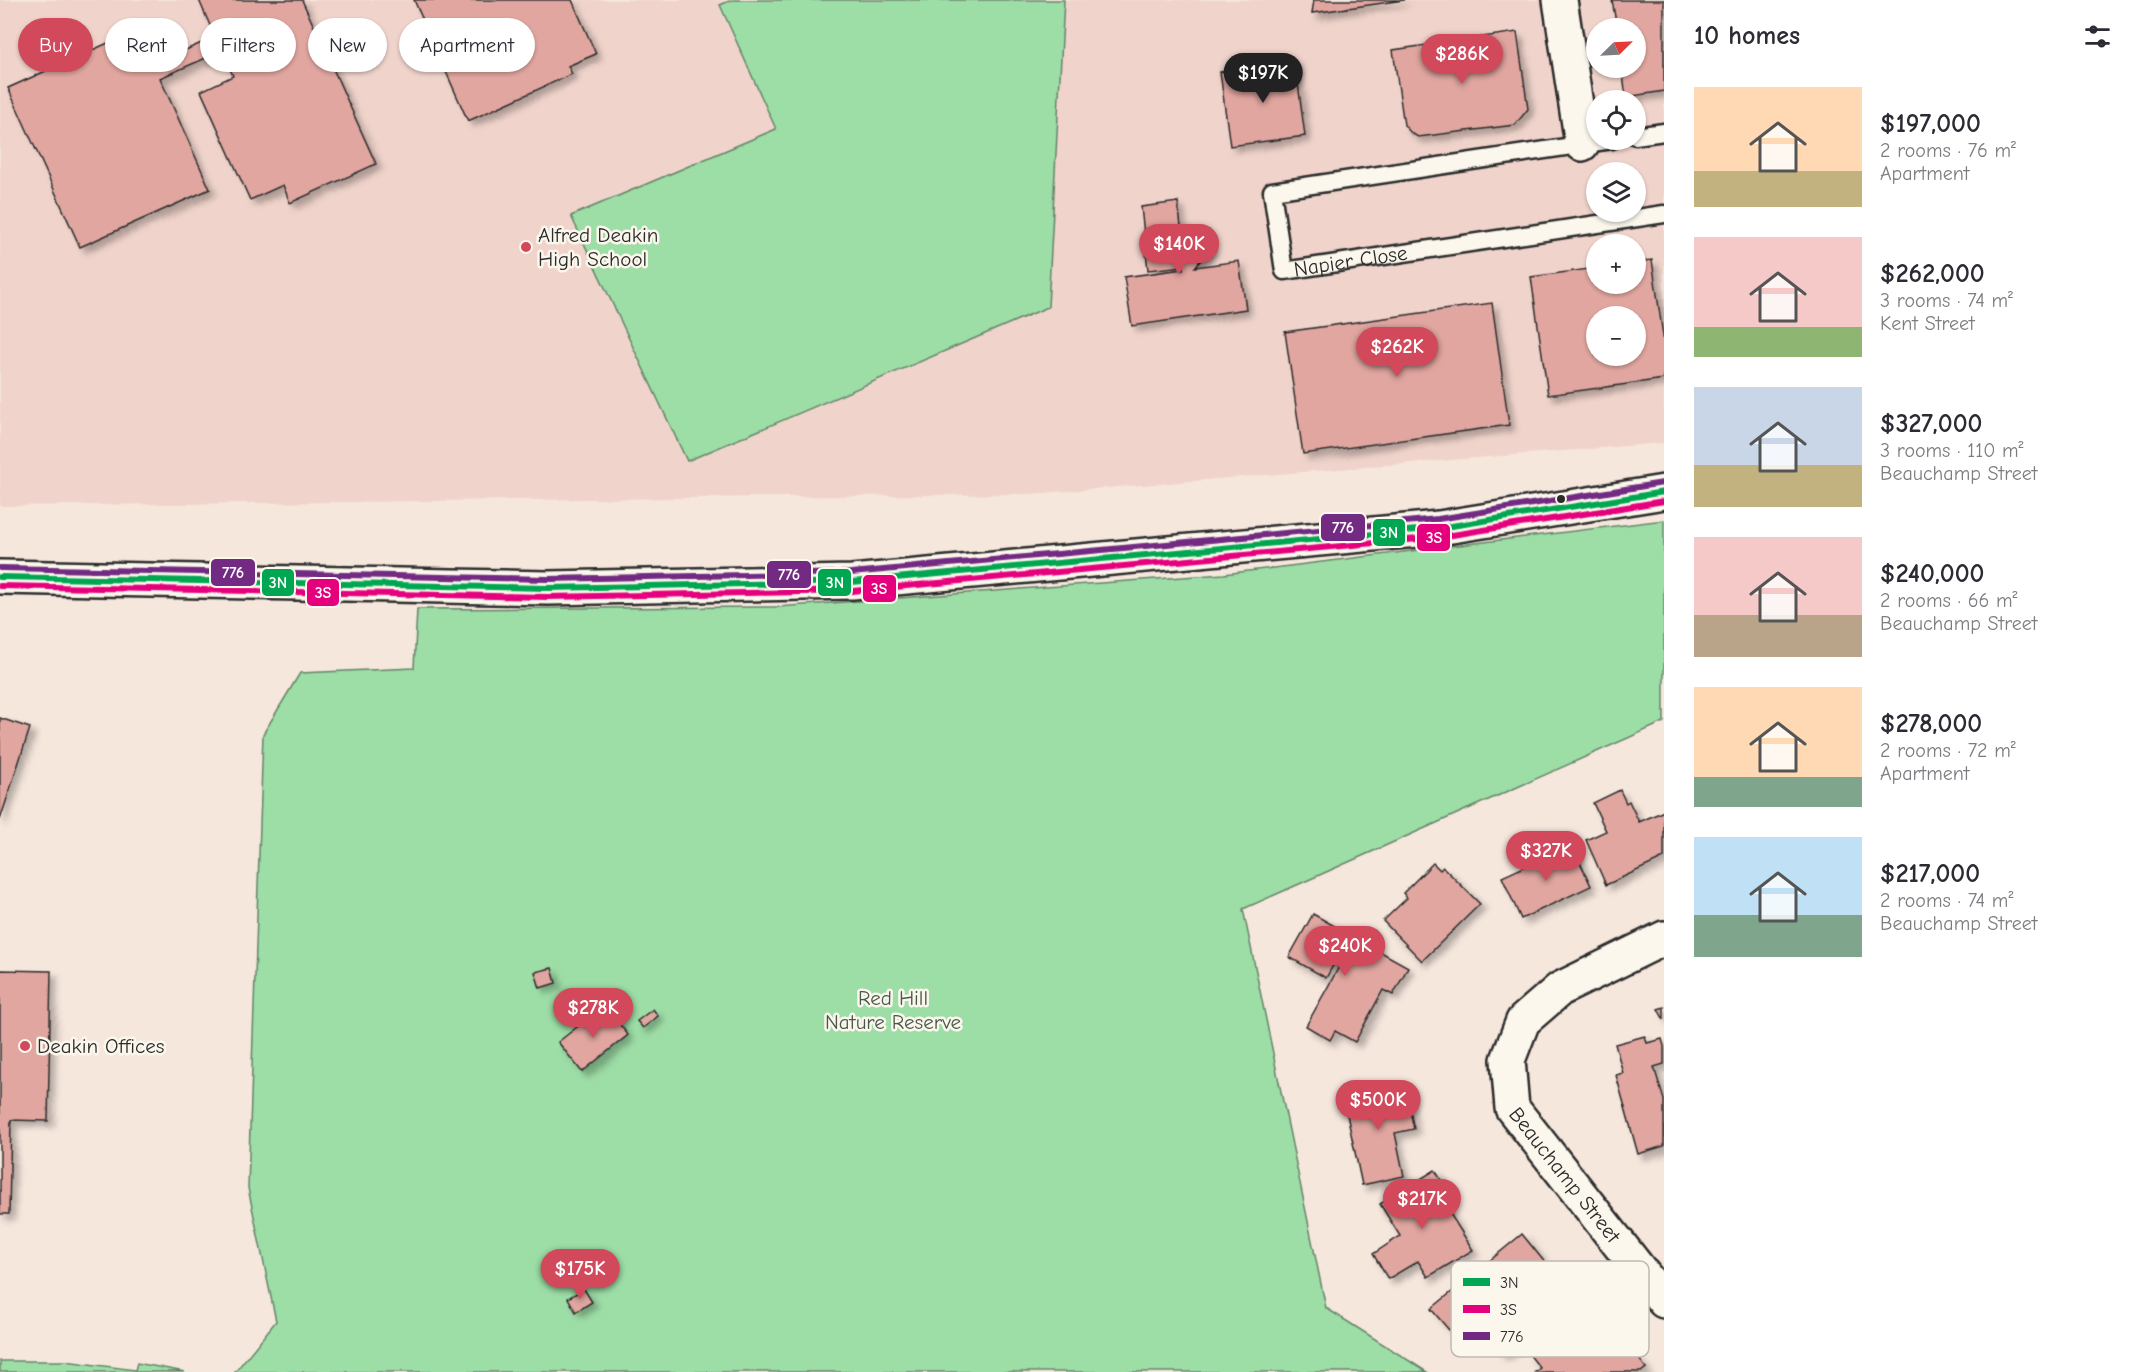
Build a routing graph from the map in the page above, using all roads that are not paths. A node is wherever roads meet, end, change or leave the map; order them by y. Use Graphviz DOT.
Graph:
graph roads {
  1 [pos="1560,0"];
  2 [pos="1586,100"];
  3 [pos="1664,132"];
  4 [pos="1646,134"];
  5 [pos="1586,144"];
  6 [pos="1664,214"];
  7 [pos="1664,492"];
  8 [pos="0,577"];
  9 [pos="1664,938"];
  10 [pos="1632,1261"];
  11 [pos="1649,1282"];
  12 [pos="1664,1301"];
  1 -- 2 [label="main road, Napier Close"];
  3 -- 4 [label="lane"];
  5 -- 6 [label="lane, Napier Close"];
  7 -- 8 [label="main road"];
  9 -- 10 [label="main road, Beauchamp Street"];
  11 -- 12 [label="main road, Beauchamp Street"];
}
